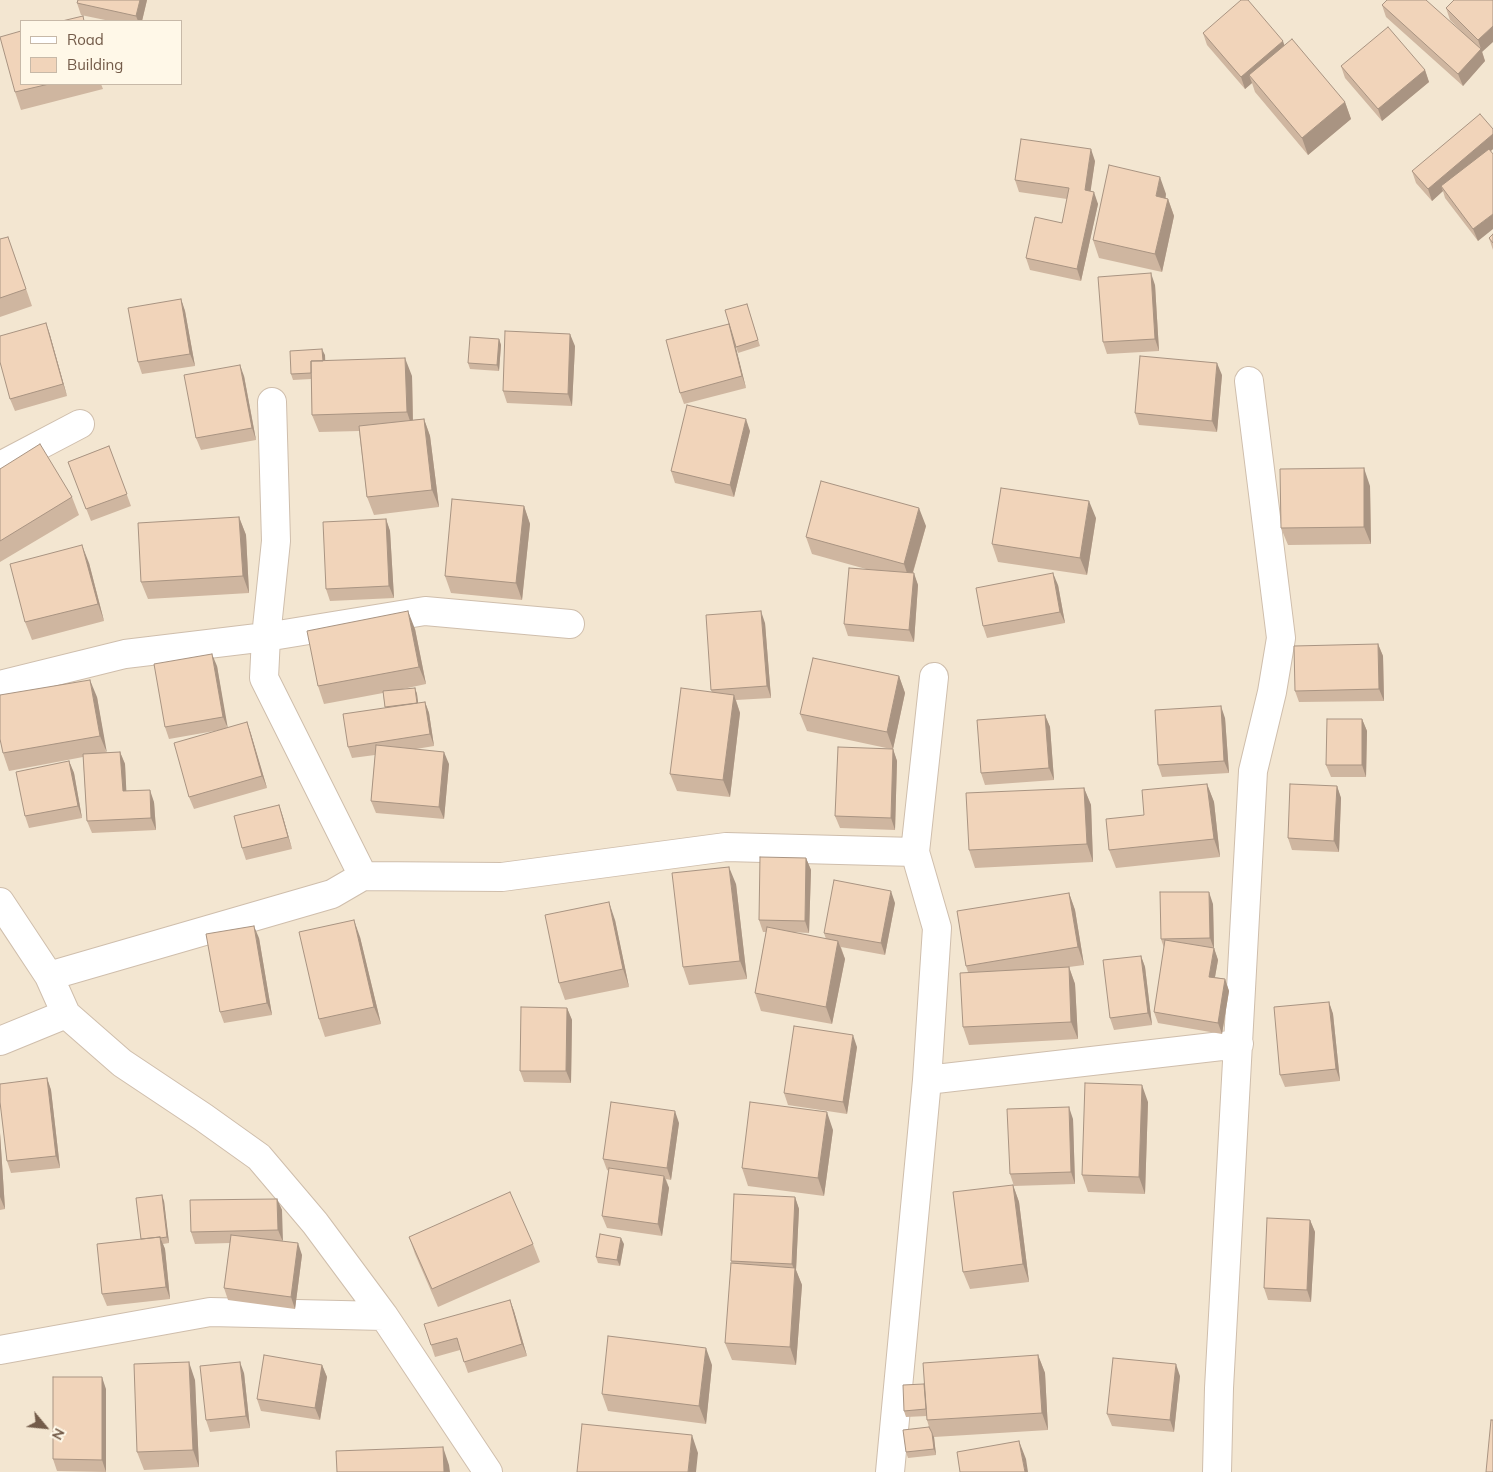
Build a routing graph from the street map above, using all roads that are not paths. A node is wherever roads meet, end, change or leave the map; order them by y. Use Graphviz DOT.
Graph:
graph roads {
  1 [pos="1249,381"];
  2 [pos="272,402"];
  3 [pos="80,424"];
  4 [pos="0,466"];
  5 [pos="570,624"];
  6 [pos="266,637"];
  7 [pos="934,677"];
  8 [pos="0,685"];
  9 [pos="915,852"];
  10 [pos="363,876"];
  11 [pos="0,902"];
  12 [pos="49,976"];
  13 [pos="66,1014"];
  14 [pos="0,1041"];
  15 [pos="1239,1044"];
  16 [pos="927,1080"];
  17 [pos="384,1316"];
  18 [pos="0,1350"];
  19 [pos="488,1472"];
  20 [pos="890,1472"];
  21 [pos="1217,1472"];
  1 -- 15 [label="street"];
  2 -- 6 [label="street"];
  3 -- 4 [label="street"];
  5 -- 6 [label="street"];
  6 -- 8 [label="street"];
  6 -- 10 [label="street"];
  7 -- 9 [label="street"];
  9 -- 10 [label="street"];
  9 -- 16 [label="street"];
  10 -- 12 [label="street"];
  11 -- 12 [label="street"];
  12 -- 13 [label="street"];
  13 -- 14 [label="street"];
  13 -- 17 [label="street"];
  15 -- 16 [label="street"];
  15 -- 21 [label="street"];
  16 -- 20 [label="street"];
  17 -- 18 [label="street"];
  17 -- 19 [label="street"];
}
